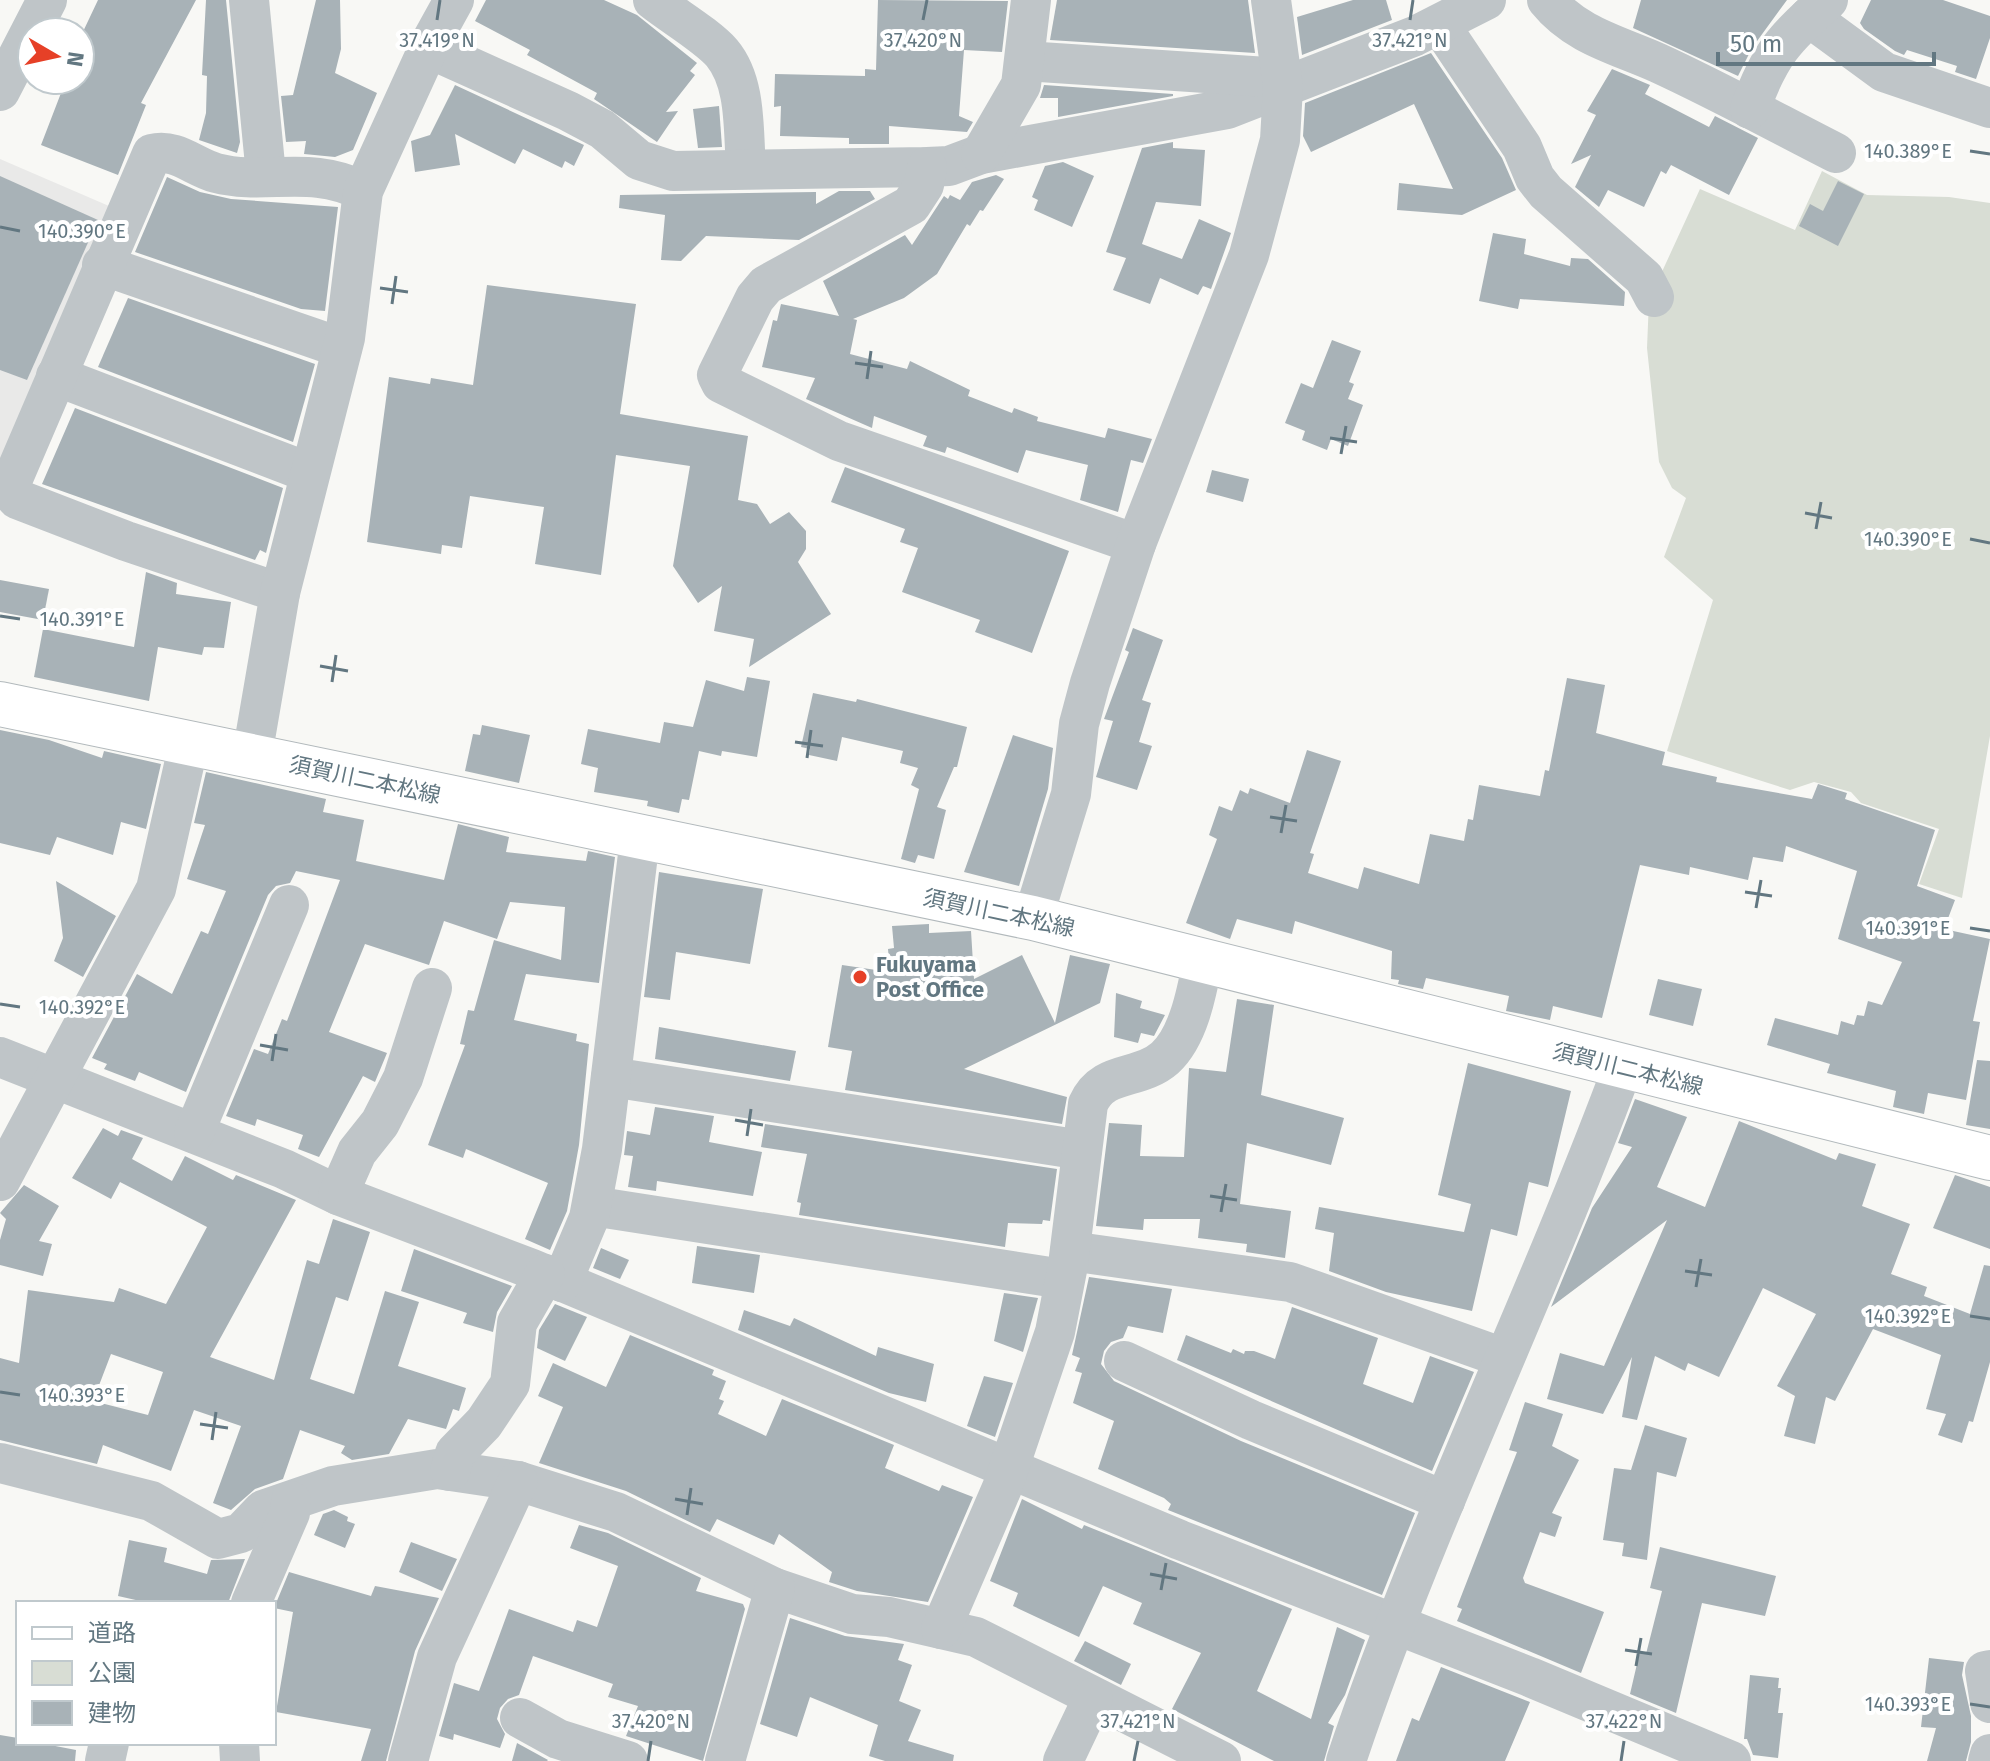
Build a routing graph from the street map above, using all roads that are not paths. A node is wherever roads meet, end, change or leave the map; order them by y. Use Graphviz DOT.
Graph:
graph roads {
  1 [pos="47,0"];
  2 [pos="249,0"];
  3 [pos="454,0"];
  4 [pos="653,0"];
  5 [pos="1031,0"];
  6 [pos="1271,0"];
  7 [pos="1486,0"];
  8 [pos="1547,0"];
  9 [pos="1819,8"];
  10 [pos="1440,25"];
  11 [pos="428,48"];
  12 [pos="1025,61"];
  13 [pos="1282,82"];
  14 [pos="0,91"];
  15 [pos="1990,108"];
  16 [pos="1750,109"];
  17 [pos="1836,153"];
  18 [pos="981,154"];
  19 [pos="746,167"];
  20 [pos="927,167"];
  21 [pos="266,175"];
  22 [pos="363,191"];
  23 [pos="102,265"];
  24 [pos="1654,297"];
  25 [pos="342,348"];
  26 [pos="56,376"];
  27 [pos="310,473"];
  28 [pos="1136,544"];
  29 [pos="280,593"];
  30 [pos="0,704"];
  31 [pos="189,743"];
  32 [pos="252,756"];
  33 [pos="640,838"];
  34 [pos="289,905"];
  35 [pos="1033,918"];
  36 [pos="1203,960"];
  37 [pos="432,988"];
  38 [pos="0,1057"];
  39 [pos="1623,1067"];
  40 [pos="611,1077"];
  41 [pos="53,1079"];
  42 [pos="194,1133"];
  43 [pos="1082,1150"];
  44 [pos="1990,1158"];
  45 [pos="0,1181"];
  46 [pos="338,1195"];
  47 [pos="592,1206"];
  48 [pos="1066,1265"];
  49 [pos="554,1278"];
  50 [pos="1504,1358"];
  51 [pos="1124,1361"];
  52 [pos="0,1463"];
  53 [pos="1006,1466"];
  54 [pos="450,1471"];
  55 [pos="518,1481"];
  56 [pos="291,1501"];
  57 [pos="1445,1501"];
  58 [pos="775,1588"];
  59 [pos="252,1601"];
  60 [pos="1398,1624"];
  61 [pos="941,1629"];
  62 [pos="1990,1670"];
  63 [pos="1093,1698"];
  64 [pos="1990,1703"];
  65 [pos="520,1718"];
  66 [pos="1990,1754"];
  67 [pos="1205,1757"];
  68 [pos="408,1761"];
  69 [pos="628,1761"];
  70 [pos="725,1761"];
  71 [pos="1063,1761"];
  72 [pos="1346,1761"];
  73 [pos="1731,1761"];
  74 [pos="1988,1761"];
  1 -- 14 [label="street"];
  2 -- 21 [label="street"];
  3 -- 11 [label="street"];
  4 -- 19 [label="street"];
  5 -- 12 [label="street"];
  6 -- 13 [label="street"];
  7 -- 10 [label="street"];
  8 -- 16 [label="street"];
  9 -- 15 [label="street"];
  9 -- 16 [label="street"];
  10 -- 13 [label="street"];
  10 -- 24 [label="street"];
  11 -- 19 [label="street"];
  11 -- 22 [label="street"];
  12 -- 13 [label="street"];
  12 -- 18 [label="street"];
  13 -- 18 [label="street"];
  13 -- 28 [label="street"];
  16 -- 17 [label="street"];
  18 -- 20 [label="street"];
  19 -- 20 [label="street"];
  20 -- 28 [label="street"];
  21 -- 22 [label="street"];
  21 -- 23 [label="street"];
  22 -- 25 [label="street"];
  23 -- 25 [label="street"];
  23 -- 26 [label="street"];
  25 -- 27 [label="street"];
  26 -- 27 [label="street"];
  26 -- 29 [label="street"];
  27 -- 29 [label="street"];
  28 -- 35 [label="street"];
  29 -- 32 [label="street"];
  30 -- 31 [label="main road, 須賀川二本松線"];
  31 -- 32 [label="main road, 須賀川二本松線"];
  31 -- 41 [label="street"];
  32 -- 33 [label="main road, 須賀川二本松線"];
  33 -- 35 [label="main road, 須賀川二本松線"];
  33 -- 40 [label="street"];
  34 -- 42 [label="street"];
  35 -- 36 [label="main road, 須賀川二本松線"];
  36 -- 39 [label="main road, 須賀川二本松線"];
  36 -- 43 [label="street"];
  37 -- 46 [label="street"];
  38 -- 41 [label="street"];
  39 -- 44 [label="main road, 須賀川二本松線"];
  39 -- 50 [label="street"];
  40 -- 43 [label="street"];
  40 -- 47 [label="street"];
  41 -- 42 [label="street"];
  41 -- 45 [label="street"];
  42 -- 46 [label="street"];
  43 -- 48 [label="street"];
  46 -- 49 [label="street"];
  47 -- 48 [label="street"];
  47 -- 49 [label="street"];
  48 -- 50 [label="street"];
  48 -- 53 [label="street"];
  49 -- 53 [label="street"];
  49 -- 54 [label="street"];
  50 -- 57 [label="street"];
  51 -- 57 [label="street"];
  52 -- 56 [label="street"];
  53 -- 60 [label="street"];
  53 -- 61 [label="street"];
  54 -- 55 [label="street"];
  54 -- 56 [label="street"];
  55 -- 58 [label="street"];
  55 -- 68 [label="street"];
  56 -- 59 [label="street"];
  57 -- 60 [label="street"];
  58 -- 61 [label="street"];
  58 -- 70 [label="street"];
  60 -- 72 [label="street"];
  60 -- 73 [label="street"];
  61 -- 63 [label="street"];
  62 -- 64 [label="street"];
  63 -- 67 [label="street"];
  63 -- 71 [label="street"];
  65 -- 69 [label="street"];
  66 -- 74 [label="street"];
}
